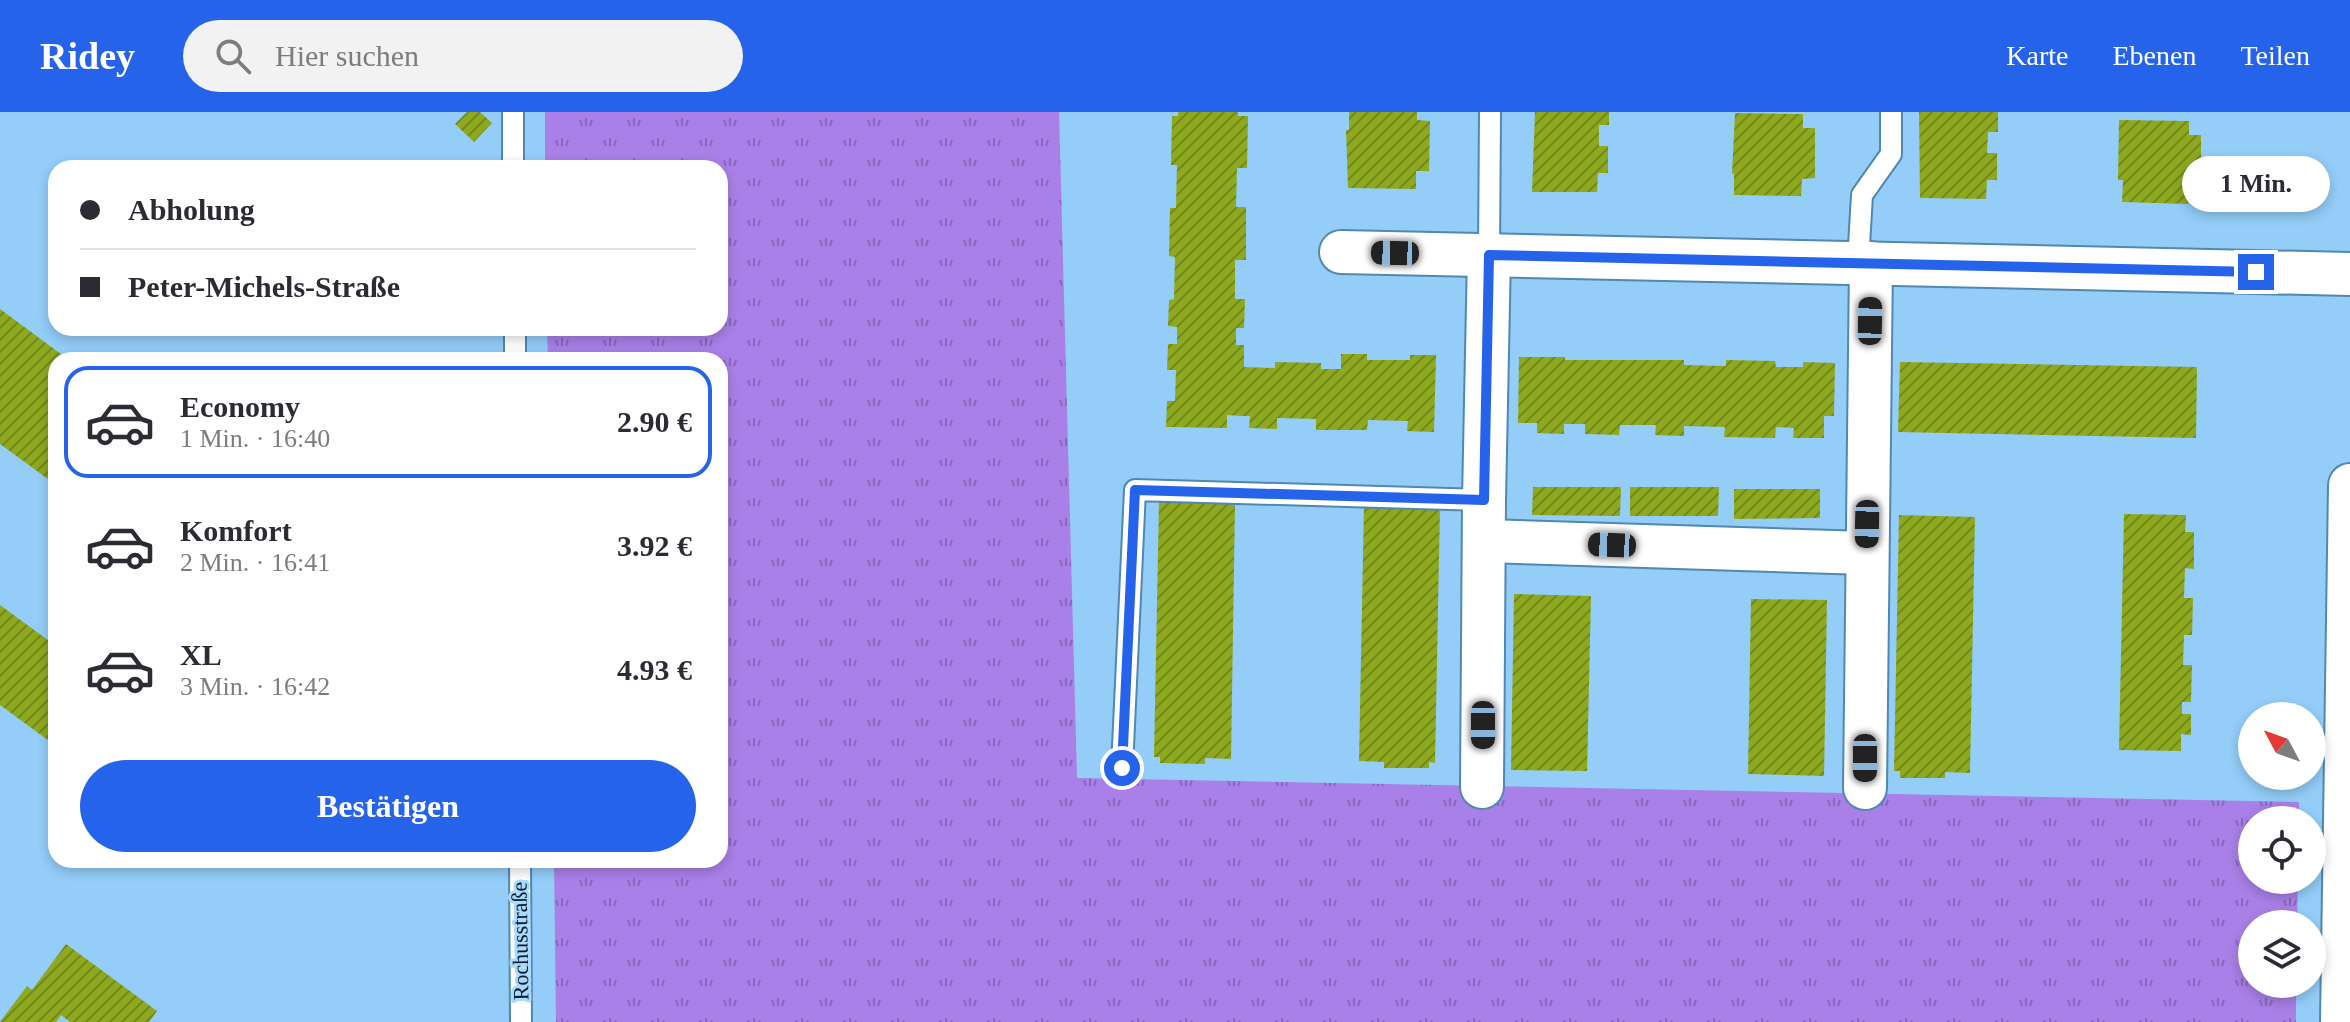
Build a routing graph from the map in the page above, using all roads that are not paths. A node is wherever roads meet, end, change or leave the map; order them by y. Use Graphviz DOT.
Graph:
graph roads {
  1 [pos="513,112"];
  2 [pos="1490,112"];
  3 [pos="1891,112"];
  4 [pos="513,160"];
  5 [pos="1341,252"];
  6 [pos="1489,255"];
  7 [pos="1865,263"];
  8 [pos="2350,274"];
  9 [pos="2350,485"];
  10 [pos="1484,500"];
  11 [pos="1484,541"];
  12 [pos="1866,553"];
  13 [pos="1122,768"];
  14 [pos="1482,787"];
  15 [pos="1865,788"];
  16 [pos="520,868"];
  17 [pos="521,1022"];
  18 [pos="2342,1022"];
  1 -- 4 [label="lane"];
  2 -- 6 [label="lane"];
  3 -- 7 [label="lane"];
  5 -- 6 [label="street"];
  6 -- 7 [label="street"];
  6 -- 10 [label="street"];
  7 -- 8 [label="street"];
  7 -- 12 [label="street"];
  9 -- 18 [label="street"];
  10 -- 11 [label="street"];
  10 -- 13 [label="lane"];
  11 -- 12 [label="street"];
  11 -- 14 [label="street"];
  12 -- 15 [label="street"];
  16 -- 17 [label="lane, Rochusstraße"];
}
